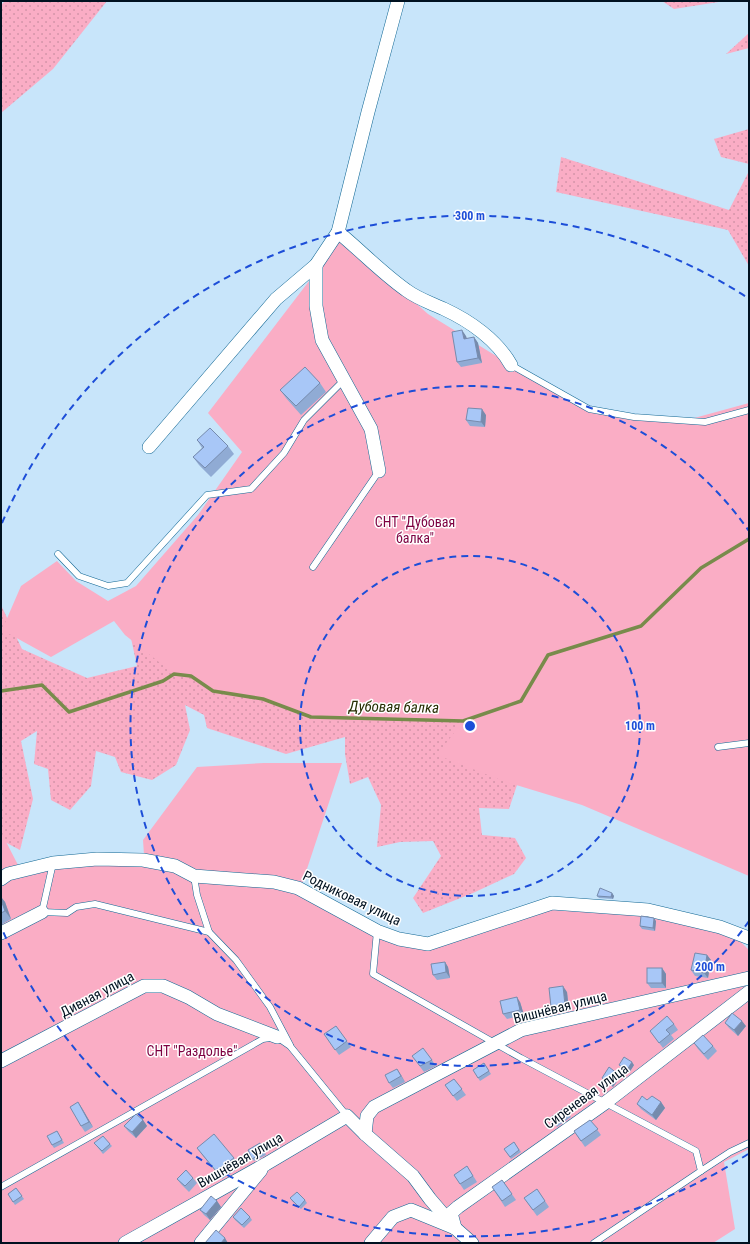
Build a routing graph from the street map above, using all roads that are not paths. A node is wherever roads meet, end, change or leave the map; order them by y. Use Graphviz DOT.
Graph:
graph roads {
  1 [pos="398,1"];
  2 [pos="338,232"];
  3 [pos="316,265"];
  4 [pos="511,365"];
  5 [pos="344,380"];
  6 [pos="749,410"];
  7 [pos="149,447"];
  8 [pos="379,471"];
  9 [pos="58,554"];
  10 [pos="313,567"];
  11 [pos="749,743"];
  12 [pos="718,748"];
  13 [pos="53,863"];
  14 [pos="194,876"];
  15 [pos="1,879"];
  16 [pos="42,912"];
  17 [pos="377,931"];
  18 [pos="209,932"];
  19 [pos="1,933"];
  20 [pos="749,938"];
  21 [pos="749,978"];
  22 [pos="749,992"];
  23 [pos="277,1037"];
  24 [pos="496,1043"];
  25 [pos="290,1046"];
  26 [pos="1,1061"];
  27 [pos="605,1103"];
  28 [pos="347,1116"];
  29 [pos="365,1134"];
  30 [pos="749,1143"];
  31 [pos="266,1164"];
  32 [pos="701,1172"];
  33 [pos="1,1187"];
  34 [pos="456,1228"];
  35 [pos="125,1243"];
  36 [pos="201,1243"];
  37 [pos="371,1243"];
  38 [pos="472,1243"];
  39 [pos="594,1243"];
  1 -- 2 [label="street"];
  2 -- 3 [label="street"];
  2 -- 4 [label="street"];
  3 -- 5 [label="street"];
  3 -- 7 [label="street"];
  4 -- 6 [label="lane"];
  5 -- 8 [label="street"];
  5 -- 9 [label="lane"];
  8 -- 10 [label="lane"];
  11 -- 12 [label="lane"];
  13 -- 14 [label="street, Родниковая улица"];
  13 -- 15 [label="street, Родниковая улица"];
  13 -- 16 [label="lane"];
  14 -- 17 [label="street, Родниковая улица"];
  14 -- 18 [label="lane"];
  16 -- 18 [label="lane"];
  16 -- 19 [label="street"];
  17 -- 20 [label="street, Родниковая улица"];
  17 -- 24 [label="lane"];
  18 -- 25 [label="lane"];
  21 -- 24 [label="street, Вишнёвая улица"];
  22 -- 27 [label="street, Сиреневая улица"];
  23 -- 25 [label="lane"];
  23 -- 26 [label="street, Дивная улица"];
  23 -- 33 [label="lane"];
  24 -- 27 [label="lane"];
  24 -- 29 [label="street, Вишнёвая улица"];
  25 -- 28 [label="lane"];
  27 -- 32 [label="lane"];
  27 -- 34 [label="street, Сиреневая улица"];
  28 -- 29 [label="street"];
  28 -- 31 [label="street, Вишнёвая улица"];
  29 -- 34 [label="street"];
  30 -- 32 [label="lane"];
  31 -- 35 [label="street, Вишнёвая улица"];
  31 -- 36 [label="street"];
  32 -- 39 [label="lane"];
  34 -- 37 [label="street"];
  34 -- 38 [label="street"];
}
